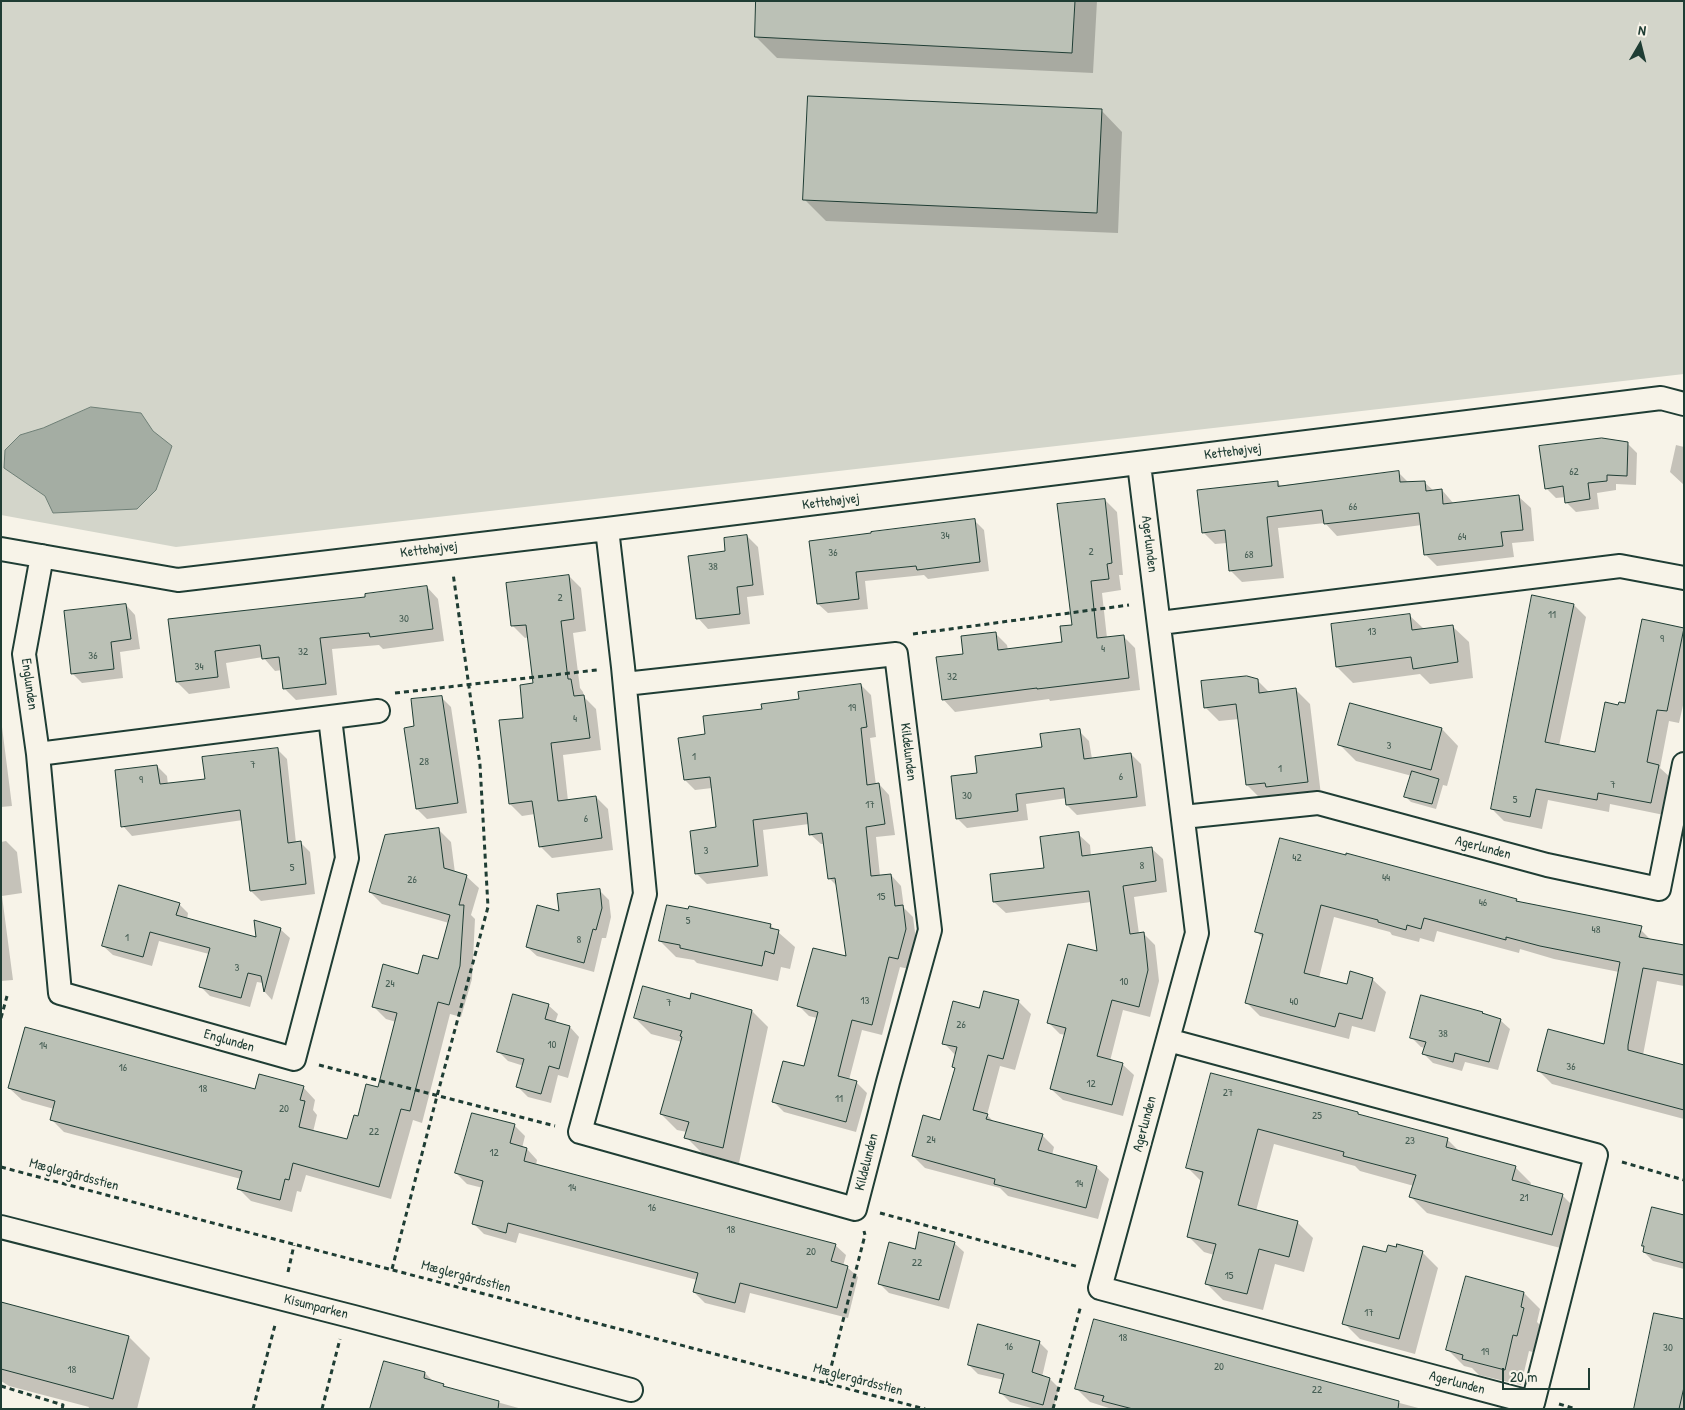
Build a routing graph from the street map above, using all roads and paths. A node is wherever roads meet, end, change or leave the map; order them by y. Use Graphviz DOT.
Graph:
graph roads {
  1 [pos="1684,404"];
  2 [pos="1139,464"];
  3 [pos="607,529"];
  4 [pos="450,548"];
  5 [pos="1,549"];
  6 [pos="42,556"];
  7 [pos="1684,578"];
  8 [pos="1158,613"];
  9 [pos="896,654"];
  10 [pos="624,675"];
  11 [pos="468,684"];
  12 [pos="378,711"];
  13 [pos="330,718"];
  14 [pos="38,754"];
  15 [pos="1684,764"];
  16 [pos="1183,817"];
  17 [pos="7,996"];
  18 [pos="1,1018"];
  19 [pos="1168,1040"];
  20 [pos="294,1059"];
  21 [pos="436,1096"];
  22 [pos="580,1132"];
  23 [pos="1596,1155"];
  24 [pos="1,1167"];
  25 [pos="1684,1180"];
  26 [pos="855,1207"];
  27 [pos="1,1228"];
  28 [pos="294,1245"];
  29 [pos="392,1269"];
  30 [pos="1102,1281"];
  31 [pos="282,1299"];
  32 [pos="347,1315"];
  33 [pos="827,1383"];
  34 [pos="1,1386"];
  35 [pos="631,1390"];
  36 [pos="62,1409"];
  37 [pos="253,1409"];
  38 [pos="322,1409"];
  39 [pos="925,1409"];
  40 [pos="1053,1409"];
  1 -- 2 [label="street, Kettehøjvej"];
  2 -- 3 [label="street, Kettehøjvej"];
  2 -- 8 [label="street, Agerlunden"];
  3 -- 4 [label="street, Kettehøjvej"];
  3 -- 10 [label="street"];
  4 -- 6 [label="street, Kettehøjvej"];
  4 -- 11 [label="path"];
  5 -- 6 [label="street, Kettehøjvej"];
  6 -- 14 [label="street, Englunden"];
  7 -- 8 [label="street"];
  8 -- 9 [label="path"];
  8 -- 16 [label="street, Agerlunden"];
  9 -- 10 [label="street"];
  9 -- 26 [label="street, Kildelunden"];
  10 -- 11 [label="path"];
  10 -- 22 [label="street"];
  11 -- 12 [label="path"];
  11 -- 21 [label="path"];
  12 -- 13 [label="street"];
  13 -- 14 [label="street"];
  13 -- 20 [label="street"];
  14 -- 20 [label="street, Englunden"];
  15 -- 16 [label="street, Agerlunden"];
  16 -- 19 [label="street, Agerlunden"];
  17 -- 18 [label="path"];
  19 -- 23 [label="street"];
  19 -- 30 [label="street, Agerlunden"];
  20 -- 21 [label="path"];
  21 -- 22 [label="path"];
  21 -- 29 [label="path"];
  22 -- 26 [label="street, Kildelunden"];
  23 -- 25 [label="path"];
  23 -- 30 [label="street, Agerlunden"];
  24 -- 28 [label="path, Mæglergårdsstien"];
  26 -- 30 [label="path"];
  26 -- 33 [label="path"];
  27 -- 31 [label="street, Kisumparken"];
  28 -- 29 [label="path, Mæglergårdsstien"];
  28 -- 31 [label="path"];
  29 -- 33 [label="path, Mæglergårdsstien"];
  30 -- 40 [label="path"];
  31 -- 32 [label="street, Kisumparken"];
  31 -- 37 [label="path"];
  32 -- 35 [label="street, Kisumparken"];
  32 -- 38 [label="path"];
  33 -- 39 [label="path, Mæglergårdsstien"];
  34 -- 36 [label="path"];
}
